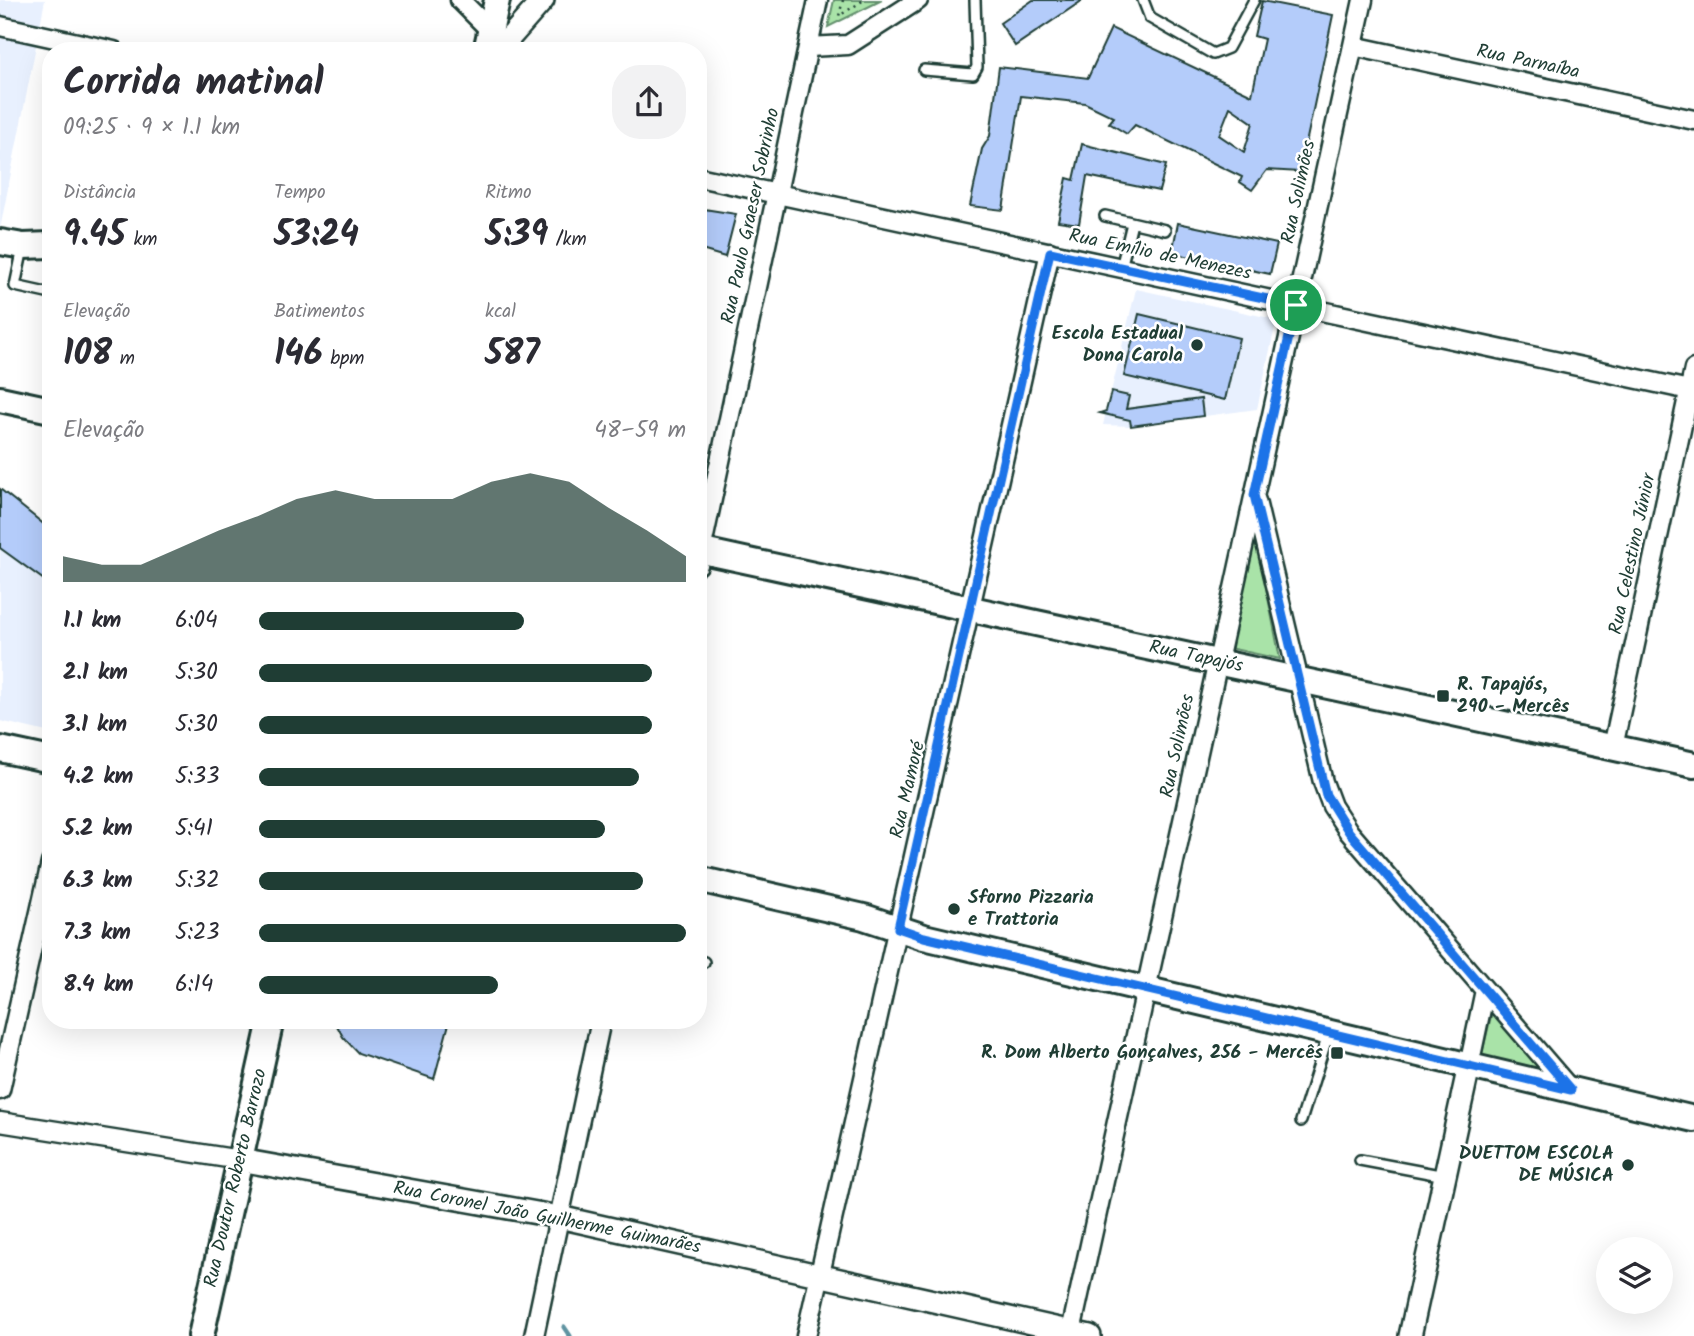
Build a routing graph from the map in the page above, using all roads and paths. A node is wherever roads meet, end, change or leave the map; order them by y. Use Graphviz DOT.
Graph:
graph roads {
  1 [pos="460,0"];
  2 [pos="497,0"];
  3 [pos="543,0"];
  4 [pos="818,0"];
  5 [pos="843,0"];
  6 [pos="864,0"];
  7 [pos="918,0"];
  8 [pos="975,0"];
  9 [pos="1143,0"];
  10 [pos="1254,0"];
  11 [pos="1363,0"];
  12 [pos="0,26"];
  13 [pos="73,42"];
  14 [pos="491,42"];
  15 [pos="492,42"];
  16 [pos="495,42"];
  17 [pos="1353,46"];
  18 [pos="808,47"];
  19 [pos="924,70"];
  20 [pos="1694,120"];
  21 [pos="707,179"];
  22 [pos="777,194"];
  23 [pos="1105,216"];
  24 [pos="1132,223"];
  25 [pos="1165,230"];
  26 [pos="12,244"];
  27 [pos="42,245"];
  28 [pos="1050,252"];
  29 [pos="1121,268"];
  30 [pos="42,292"];
  31 [pos="1296,305"];
  32 [pos="1694,369"];
  33 [pos="1692,391"];
  34 [pos="0,399"];
  35 [pos="42,408"];
  36 [pos="1254,495"];
  37 [pos="707,518"];
  38 [pos="707,557"];
  39 [pos="970,609"];
  40 [pos="1218,662"];
  41 [pos="1297,679"];
  42 [pos="1613,747"];
  43 [pos="0,749"];
  44 [pos="42,758"];
  45 [pos="1694,765"];
  46 [pos="707,881"];
  47 [pos="42,903"];
  48 [pos="898,928"];
  49 [pos="1146,990"];
  50 [pos="1485,990"];
  51 [pos="269,1029"];
  52 [pos="599,1029"];
  53 [pos="1329,1033"];
  54 [pos="1469,1066"];
  55 [pos="0,1090"];
  56 [pos="1571,1090"];
  57 [pos="1694,1119"];
  58 [pos="1301,1121"];
  59 [pos="0,1122"];
  60 [pos="240,1160"];
  61 [pos="1360,1160"];
  62 [pos="1445,1176"];
  63 [pos="559,1217"];
  64 [pos="820,1275"];
  65 [pos="1077,1334"];
  66 [pos="201,1336"];
  67 [pos="534,1336"];
  68 [pos="806,1336"];
  69 [pos="1409,1336"];
  1 -- 14 [label="street"];
  2 -- 15 [label="main road"];
  3 -- 16 [label="street"];
  4 -- 18 [label="street, Rua Paulo Graeser Sobrinho"];
  5 -- 6 [label="path"];
  7 -- 18 [label="street"];
  8 -- 19 [label="lane"];
  9 -- 10 [label="lane"];
  11 -- 17 [label="street, Rua Solimões"];
  12 -- 13 [label="street"];
  17 -- 20 [label="street, Rua Parnaíba"];
  17 -- 31 [label="street, Rua Solimões"];
  18 -- 22 [label="street, Rua Paulo Graeser Sobrinho"];
  21 -- 22 [label="street, Rua Emílio de Menezes"];
  22 -- 28 [label="street, Rua Emílio de Menezes"];
  22 -- 37 [label="street, Rua Paulo Graeser Sobrinho"];
  23 -- 24 [label="lane"];
  24 -- 25 [label="lane"];
  24 -- 29 [label="lane"];
  26 -- 27 [label="main road"];
  26 -- 30 [label="lane"];
  28 -- 29 [label="street, Rua Emílio de Menezes"];
  28 -- 39 [label="street, Rua Mamoré"];
  29 -- 31 [label="street, Rua Emílio de Menezes"];
  31 -- 33 [label="street, Rua Emílio de Menezes"];
  31 -- 36 [label="street, Rua Solimões"];
  32 -- 33 [label="street, Rua Celestino Júnior"];
  33 -- 42 [label="street, Rua Celestino Júnior"];
  34 -- 35 [label="main road"];
  36 -- 40 [label="street, Rua Solimões"];
  36 -- 41 [label="street"];
  38 -- 39 [label="main road, Rua Tapajós"];
  39 -- 40 [label="main road, Rua Tapajós"];
  39 -- 48 [label="street, Rua Mamoré"];
  40 -- 41 [label="main road, Rua Tapajós"];
  40 -- 49 [label="street, Rua Solimões"];
  41 -- 42 [label="main road, Rua Tapajós"];
  41 -- 50 [label="street"];
  42 -- 45 [label="main road, Rua Tapajós"];
  43 -- 44 [label="main road"];
  46 -- 48 [label="main road"];
  47 -- 55 [label="street"];
  48 -- 49 [label="main road"];
  48 -- 64 [label="street, Rua Mamoré"];
  49 -- 53 [label="main road"];
  49 -- 65 [label="street, Rua Solimões"];
  50 -- 54 [label="street"];
  50 -- 56 [label="street"];
  51 -- 60 [label="main road, Rua Doutor Roberto Barrozo"];
  52 -- 63 [label="street"];
  53 -- 54 [label="main road"];
  53 -- 58 [label="lane"];
  54 -- 56 [label="main road"];
  54 -- 62 [label="street"];
  56 -- 57 [label="main road"];
  59 -- 60 [label="street, Rua Coronel João Guilherme Guimarães"];
  60 -- 63 [label="street, Rua Coronel João Guilherme Guimarães"];
  60 -- 66 [label="main road, Rua Doutor Roberto Barrozo"];
  61 -- 62 [label="lane"];
  62 -- 69 [label="street"];
  63 -- 64 [label="street, Rua Coronel João Guilherme Guimarães"];
  63 -- 67 [label="street"];
  64 -- 65 [label="street, Rua Coronel João Guilherme Guimarães"];
  64 -- 68 [label="street, Rua Mamoré"];
}
